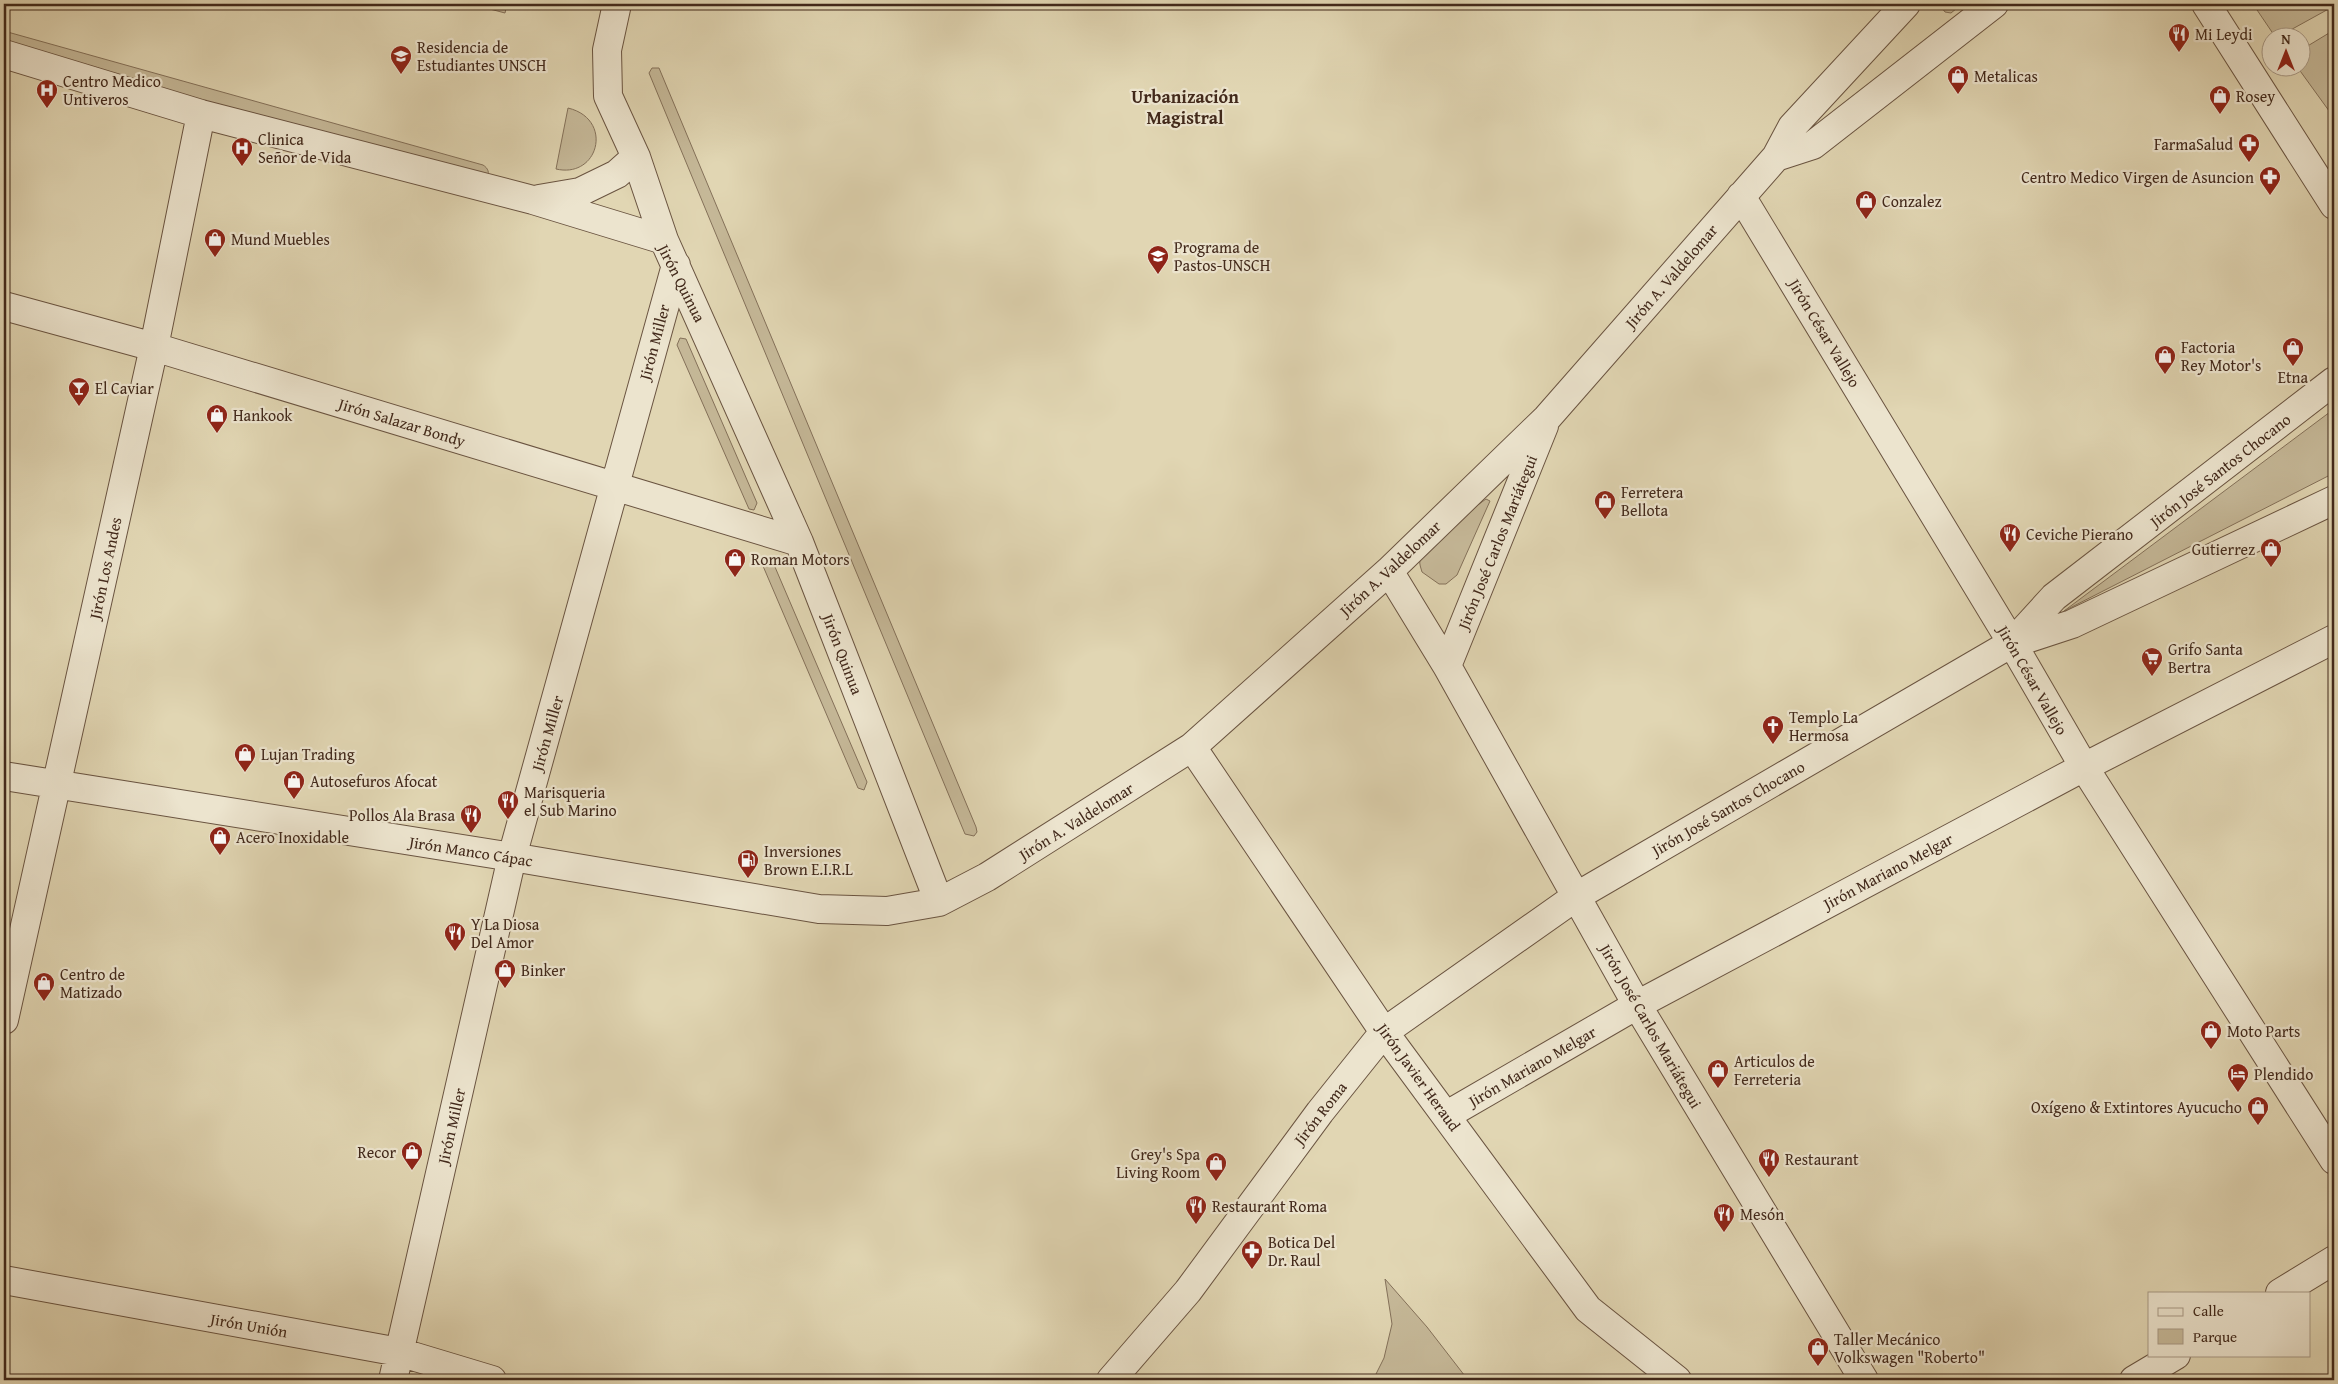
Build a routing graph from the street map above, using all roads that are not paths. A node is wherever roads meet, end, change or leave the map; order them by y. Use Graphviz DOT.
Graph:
graph roads {
  1 [pos="617,4"];
  2 [pos="1906,4"];
  3 [pos="1994,4"];
  4 [pos="2206,4"];
  5 [pos="4,54"];
  6 [pos="201,114"];
  7 [pos="636,157"];
  8 [pos="1776,157"];
  9 [pos="1741,196"];
  10 [pos="533,200"];
  11 [pos="2334,205"];
  12 [pos="664,240"];
  13 [pos="676,265"];
  14 [pos="4,306"];
  15 [pos="154,347"];
  16 [pos="2334,381"];
  17 [pos="1547,418"];
  18 [pos="616,486"];
  19 [pos="2334,500"];
  20 [pos="799,542"];
  21 [pos="1389,571"];
  22 [pos="2334,639"];
  23 [pos="2012,643"];
  24 [pos="1447,666"];
  25 [pos="1192,747"];
  26 [pos="2084,767"];
  27 [pos="4,776"];
  28 [pos="56,784"];
  29 [pos="512,857"];
  30 [pos="1577,896"];
  31 [pos="939,902"];
  32 [pos="1637,1005"];
  33 [pos="4,1020"];
  34 [pos="1384,1032"];
  35 [pos="1447,1115"];
  36 [pos="2334,1160"];
  37 [pos="2334,1260"];
  38 [pos="4,1280"];
  39 [pos="2282,1292"];
  40 [pos="399,1352"];
  41 [pos="2174,1356"];
  42 [pos="393,1380"];
  43 [pos="492,1380"];
  44 [pos="1110,1380"];
  45 [pos="1676,1380"];
  46 [pos="1864,1380"];
  47 [pos="2134,1380"];
  1 -- 7 [label="street"];
  2 -- 8 [label="street, Jirón A. Valdelomar"];
  3 -- 8 [label="street"];
  4 -- 11 [label="street"];
  5 -- 6 [label="street, Jirón Quinua"];
  6 -- 10 [label="street, Jirón Quinua"];
  6 -- 15 [label="street, Jirón Los Andes"];
  7 -- 10 [label="street"];
  7 -- 12 [label="street"];
  8 -- 9 [label="street, Jirón A. Valdelomar"];
  9 -- 17 [label="street, Jirón A. Valdelomar"];
  9 -- 23 [label="street, Jirón César Vallejo"];
  10 -- 12 [label="street, Jirón Quinua"];
  12 -- 13 [label="street, Jirón Quinua"];
  13 -- 18 [label="street, Jirón Miller"];
  13 -- 20 [label="street, Jirón Quinua"];
  14 -- 15 [label="street, Jirón Salazar Bondy"];
  15 -- 18 [label="street, Jirón Salazar Bondy"];
  15 -- 28 [label="street, Jirón Los Andes"];
  16 -- 23 [label="street, Jirón José Santos Chocano"];
  17 -- 21 [label="street, Jirón A. Valdelomar"];
  17 -- 24 [label="street, Jirón José Carlos Mariátegui"];
  18 -- 20 [label="street, Jirón Salazar Bondy"];
  18 -- 29 [label="street, Jirón Miller"];
  19 -- 23 [label="street"];
  20 -- 31 [label="street, Jirón Quinua"];
  21 -- 24 [label="street, Jirón José Carlos Mariátegui"];
  21 -- 25 [label="street, Jirón A. Valdelomar"];
  22 -- 26 [label="street, Jirón Mariano Melgar"];
  23 -- 26 [label="street, Jirón César Vallejo"];
  23 -- 30 [label="street, Jirón José Santos Chocano"];
  24 -- 30 [label="street, Jirón José Carlos Mariátegui"];
  25 -- 31 [label="street, Jirón A. Valdelomar"];
  25 -- 34 [label="street, Jirón Javier Heraud"];
  26 -- 32 [label="street, Jirón Mariano Melgar"];
  26 -- 36 [label="street, Jirón César Vallejo"];
  27 -- 28 [label="street, Jirón Manco Cápac"];
  28 -- 29 [label="street, Jirón Manco Cápac"];
  28 -- 33 [label="street, Jirón Los Andes"];
  29 -- 31 [label="street, Jirón Manco Cápac"];
  29 -- 40 [label="street, Jirón Miller"];
  30 -- 32 [label="street, Jirón José Carlos Mariátegui"];
  30 -- 34 [label="street, Jirón Roma"];
  32 -- 35 [label="street, Jirón Mariano Melgar"];
  32 -- 46 [label="street, Jirón José Carlos Mariátegui"];
  34 -- 35 [label="street, Jirón Javier Heraud"];
  34 -- 44 [label="street, Jirón Roma"];
  35 -- 45 [label="street, Jirón Javier Heraud"];
  37 -- 39 [label="street"];
  38 -- 40 [label="street, Jirón Unión"];
  40 -- 42 [label="street, Jirón Miller"];
  40 -- 43 [label="street, Jirón Unión"];
  41 -- 47 [label="street"];
}
